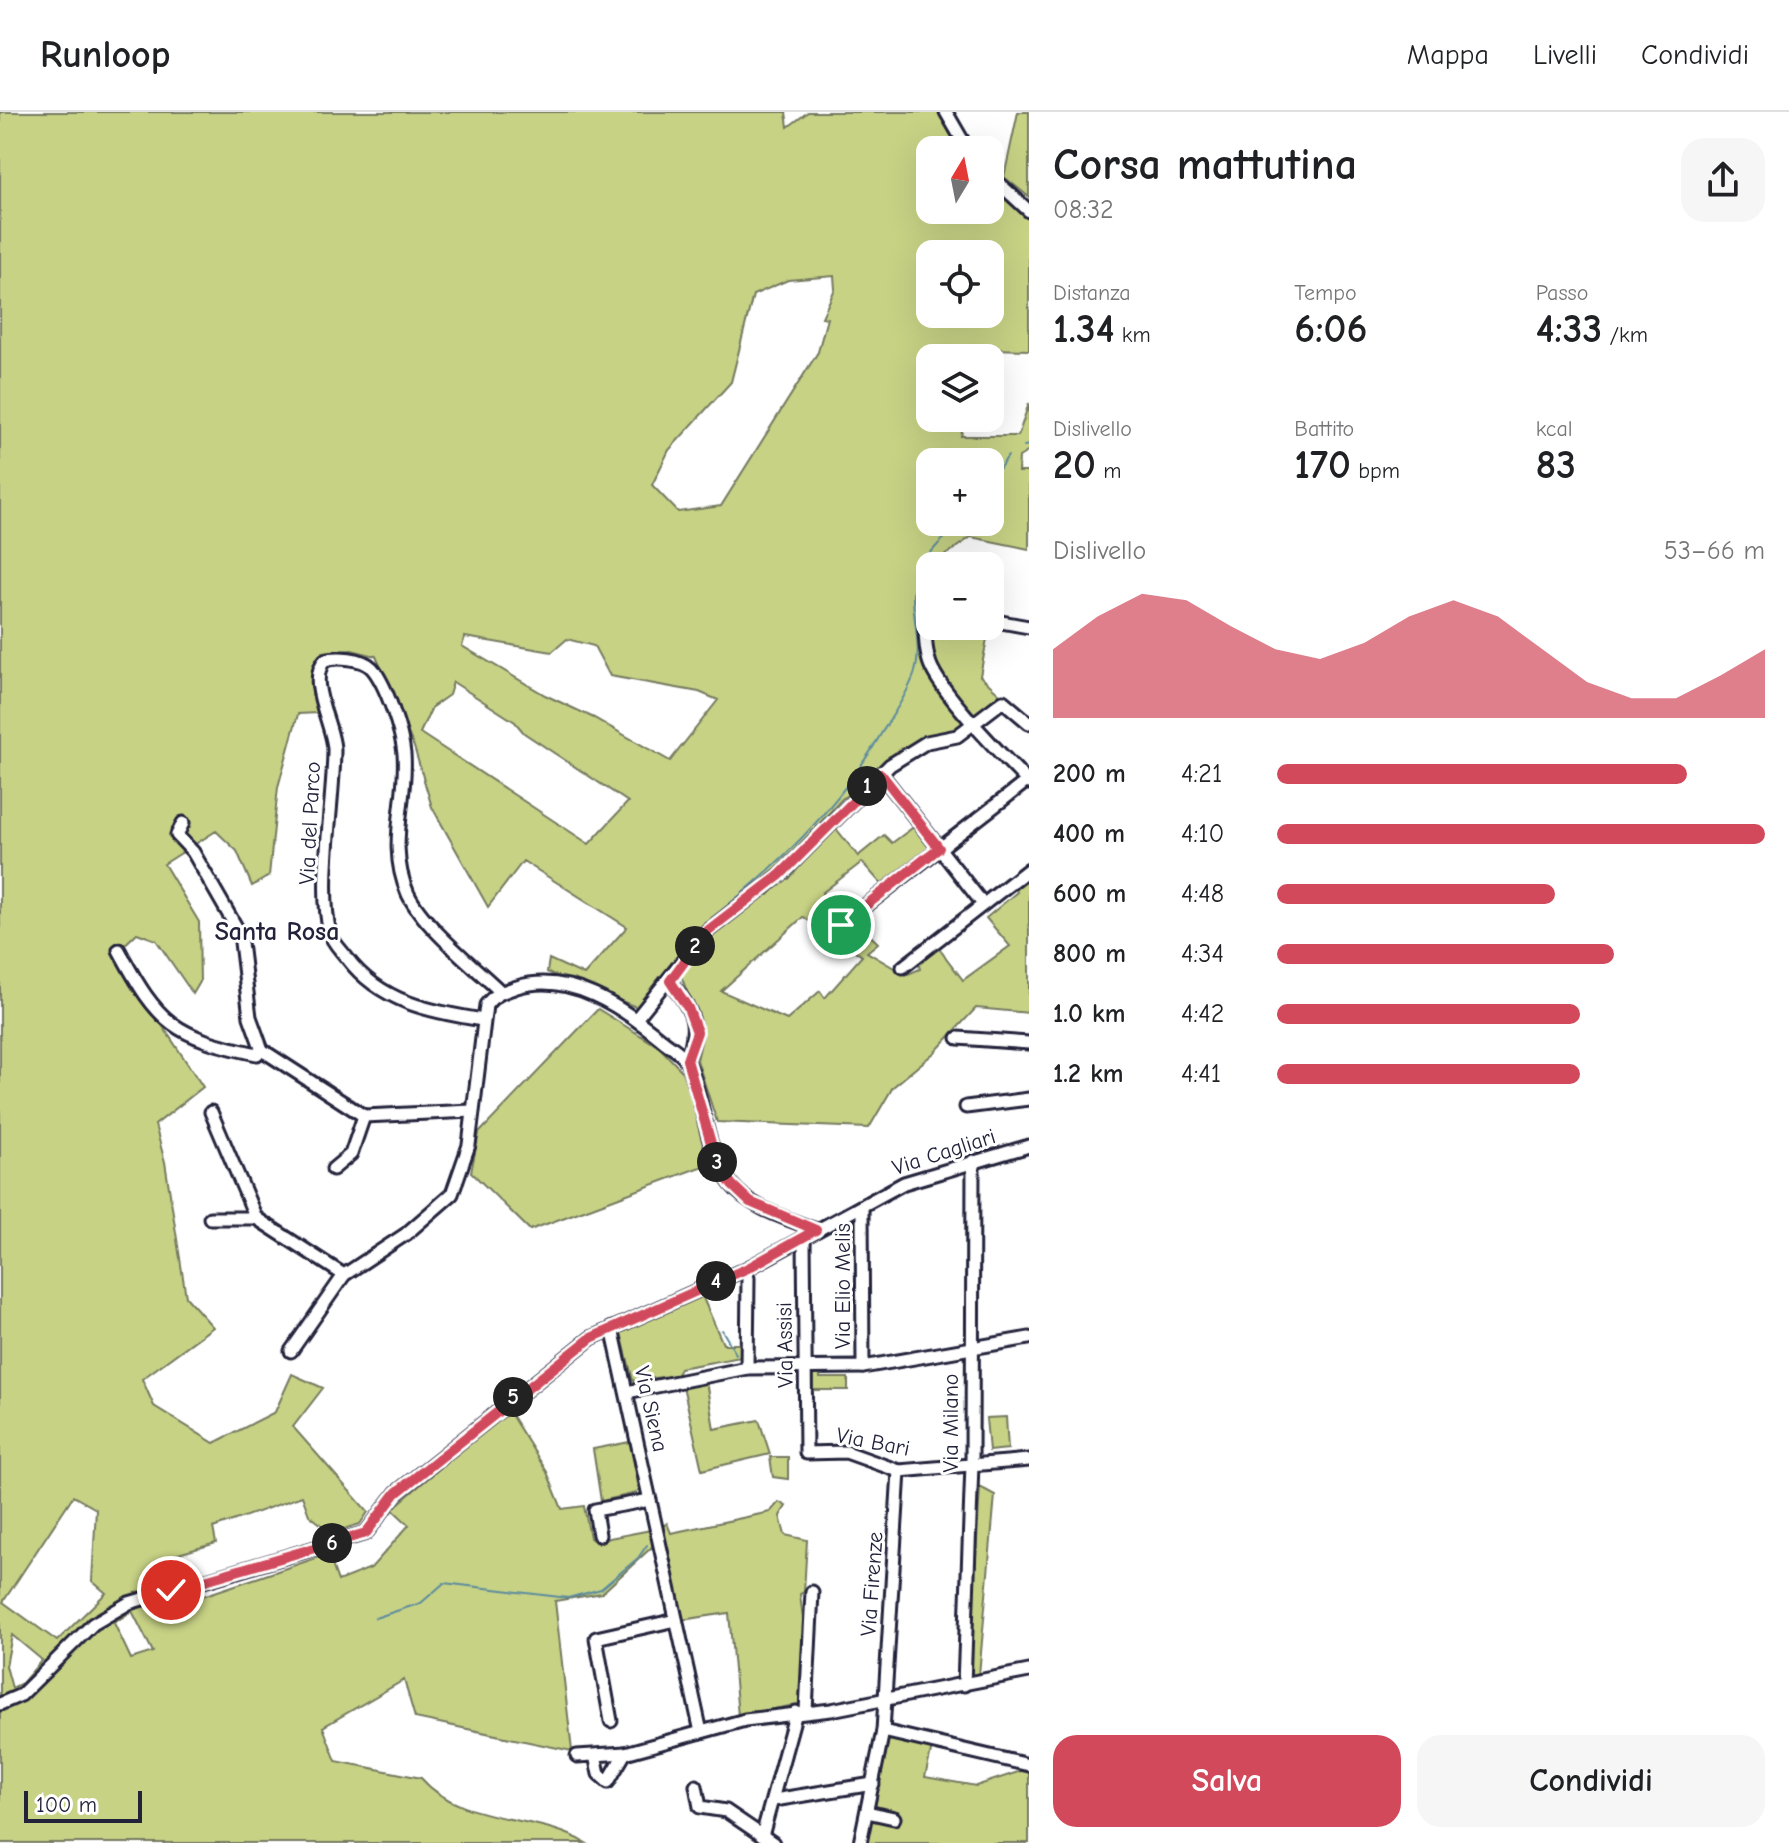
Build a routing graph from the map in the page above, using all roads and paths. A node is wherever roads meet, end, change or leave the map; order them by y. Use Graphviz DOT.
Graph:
graph roads {
  1 [pos="946,112"];
  2 [pos="960,136"];
  3 [pos="1004,188"];
  4 [pos="1029,211"];
  5 [pos="1004,623"];
  6 [pos="1029,627"];
  7 [pos="928,640"];
  8 [pos="1029,723"];
  9 [pos="975,725"];
  10 [pos="881,774"];
  11 [pos="1028,782"];
  12 [pos="183,823"];
  13 [pos="939,848"];
  14 [pos="1029,869"];
  15 [pos="983,904"];
  16 [pos="837,928"];
  17 [pos="119,950"];
  18 [pos="903,967"];
  19 [pos="670,981"];
  20 [pos="501,992"];
  21 [pos="636,1019"];
  22 [pos="483,1020"];
  23 [pos="958,1038"];
  24 [pos="1029,1043"];
  25 [pos="262,1050"];
  26 [pos="687,1060"];
  27 [pos="1029,1099"];
  28 [pos="966,1107"];
  29 [pos="472,1111"];
  30 [pos="211,1112"];
  31 [pos="364,1116"];
  32 [pos="1029,1146"];
  33 [pos="973,1161"];
  34 [pos="333,1169"];
  35 [pos="862,1206"];
  36 [pos="210,1218"];
  37 [pos="256,1218"];
  38 [pos="816,1230"];
  39 [pos="804,1237"];
  40 [pos="748,1273"];
  41 [pos="344,1275"];
  42 [pos="612,1328"];
  43 [pos="1029,1338"];
  44 [pos="972,1347"];
  45 [pos="291,1351"];
  46 [pos="863,1367"];
  47 [pos="747,1368"];
  48 [pos="805,1368"];
  49 [pos="627,1392"];
  50 [pos="806,1453"];
  51 [pos="1029,1460"];
  52 [pos="972,1464"];
  53 [pos="899,1471"];
  54 [pos="650,1500"];
  55 [pos="599,1535"];
  56 [pos="812,1592"];
  57 [pos="676,1620"];
  58 [pos="1029,1671"];
  59 [pos="964,1685"];
  60 [pos="884,1700"];
  61 [pos="0,1704"];
  62 [pos="801,1711"];
  63 [pos="611,1721"];
  64 [pos="883,1731"];
  65 [pos="701,1732"];
  66 [pos="625,1753"];
  67 [pos="595,1755"];
  68 [pos="577,1756"];
  69 [pos="1029,1765"];
  70 [pos="873,1784"];
  71 [pos="696,1786"];
  72 [pos="774,1800"];
  73 [pos="867,1812"];
  74 [pos="894,1818"];
  75 [pos="762,1836"];
  76 [pos="773,1843"];
  77 [pos="860,1843"];
  1 -- 2 [label="street"];
  3 -- 4 [label="street"];
  5 -- 6 [label="street"];
  7 -- 9 [label="street"];
  8 -- 9 [label="street"];
  9 -- 10 [label="street"];
  9 -- 11 [label="street"];
  10 -- 13 [label="street"];
  10 -- 19 [label="street"];
  11 -- 13 [label="street"];
  12 -- 25 [label="street"];
  13 -- 15 [label="street"];
  13 -- 16 [label="street"];
  14 -- 15 [label="street"];
  15 -- 18 [label="street"];
  17 -- 25 [label="street"];
  19 -- 21 [label="street"];
  19 -- 26 [label="street"];
  20 -- 21 [label="street"];
  20 -- 22 [label="street"];
  20 -- 22 [label="street, Via del Parco"];
  21 -- 26 [label="street"];
  22 -- 29 [label="street"];
  23 -- 24 [label="street"];
  25 -- 31 [label="street"];
  26 -- 38 [label="street"];
  27 -- 28 [label="street"];
  29 -- 31 [label="street"];
  29 -- 41 [label="street"];
  30 -- 37 [label="street"];
  31 -- 34 [label="street"];
  32 -- 33 [label="street, Via Cagliari"];
  33 -- 35 [label="street, Via Cagliari"];
  33 -- 44 [label="street, Via Milano"];
  35 -- 38 [label="street, Via Cagliari"];
  35 -- 46 [label="street, Via Elio Melis"];
  36 -- 37 [label="street"];
  37 -- 41 [label="street"];
  38 -- 39 [label="street, Via Cagliari"];
  39 -- 40 [label="street, Via Cagliari"];
  39 -- 48 [label="street, Via Assisi"];
  40 -- 42 [label="street, Via Cagliari"];
  40 -- 47 [label="street"];
  41 -- 45 [label="street"];
  42 -- 49 [label="street, Via Siena"];
  42 -- 61 [label="street, Via Cagliari"];
  43 -- 44 [label="street"];
  44 -- 46 [label="street"];
  44 -- 52 [label="street, Via Milano"];
  46 -- 48 [label="street"];
  47 -- 48 [label="street"];
  47 -- 49 [label="street"];
  48 -- 50 [label="street, Via Assisi"];
  49 -- 54 [label="street, Via Siena"];
  50 -- 53 [label="street, Via Bari"];
  51 -- 52 [label="street, Via Bari"];
  52 -- 53 [label="street, Via Bari"];
  52 -- 59 [label="street, Via Milano"];
  53 -- 60 [label="street, Via Firenze"];
  54 -- 55 [label="street"];
  54 -- 57 [label="street, Via Siena"];
  56 -- 62 [label="street"];
  57 -- 63 [label="street"];
  57 -- 65 [label="street, Via Siena"];
  58 -- 59 [label="street"];
  59 -- 60 [label="street"];
  60 -- 62 [label="street"];
  60 -- 64 [label="street, Via Firenze"];
  62 -- 65 [label="street"];
  62 -- 72 [label="street"];
  64 -- 69 [label="street"];
  64 -- 70 [label="street, Via Firenze"];
  65 -- 66 [label="street"];
  66 -- 67 [label="street"];
  66 -- 67 [label="street"];
  67 -- 68 [label="street"];
  70 -- 72 [label="street"];
  70 -- 73 [label="street, Via Firenze"];
  71 -- 75 [label="street"];
  72 -- 75 [label="street"];
  73 -- 74 [label="street"];
  73 -- 77 [label="street, Via Firenze"];
  75 -- 76 [label="street"];
}
